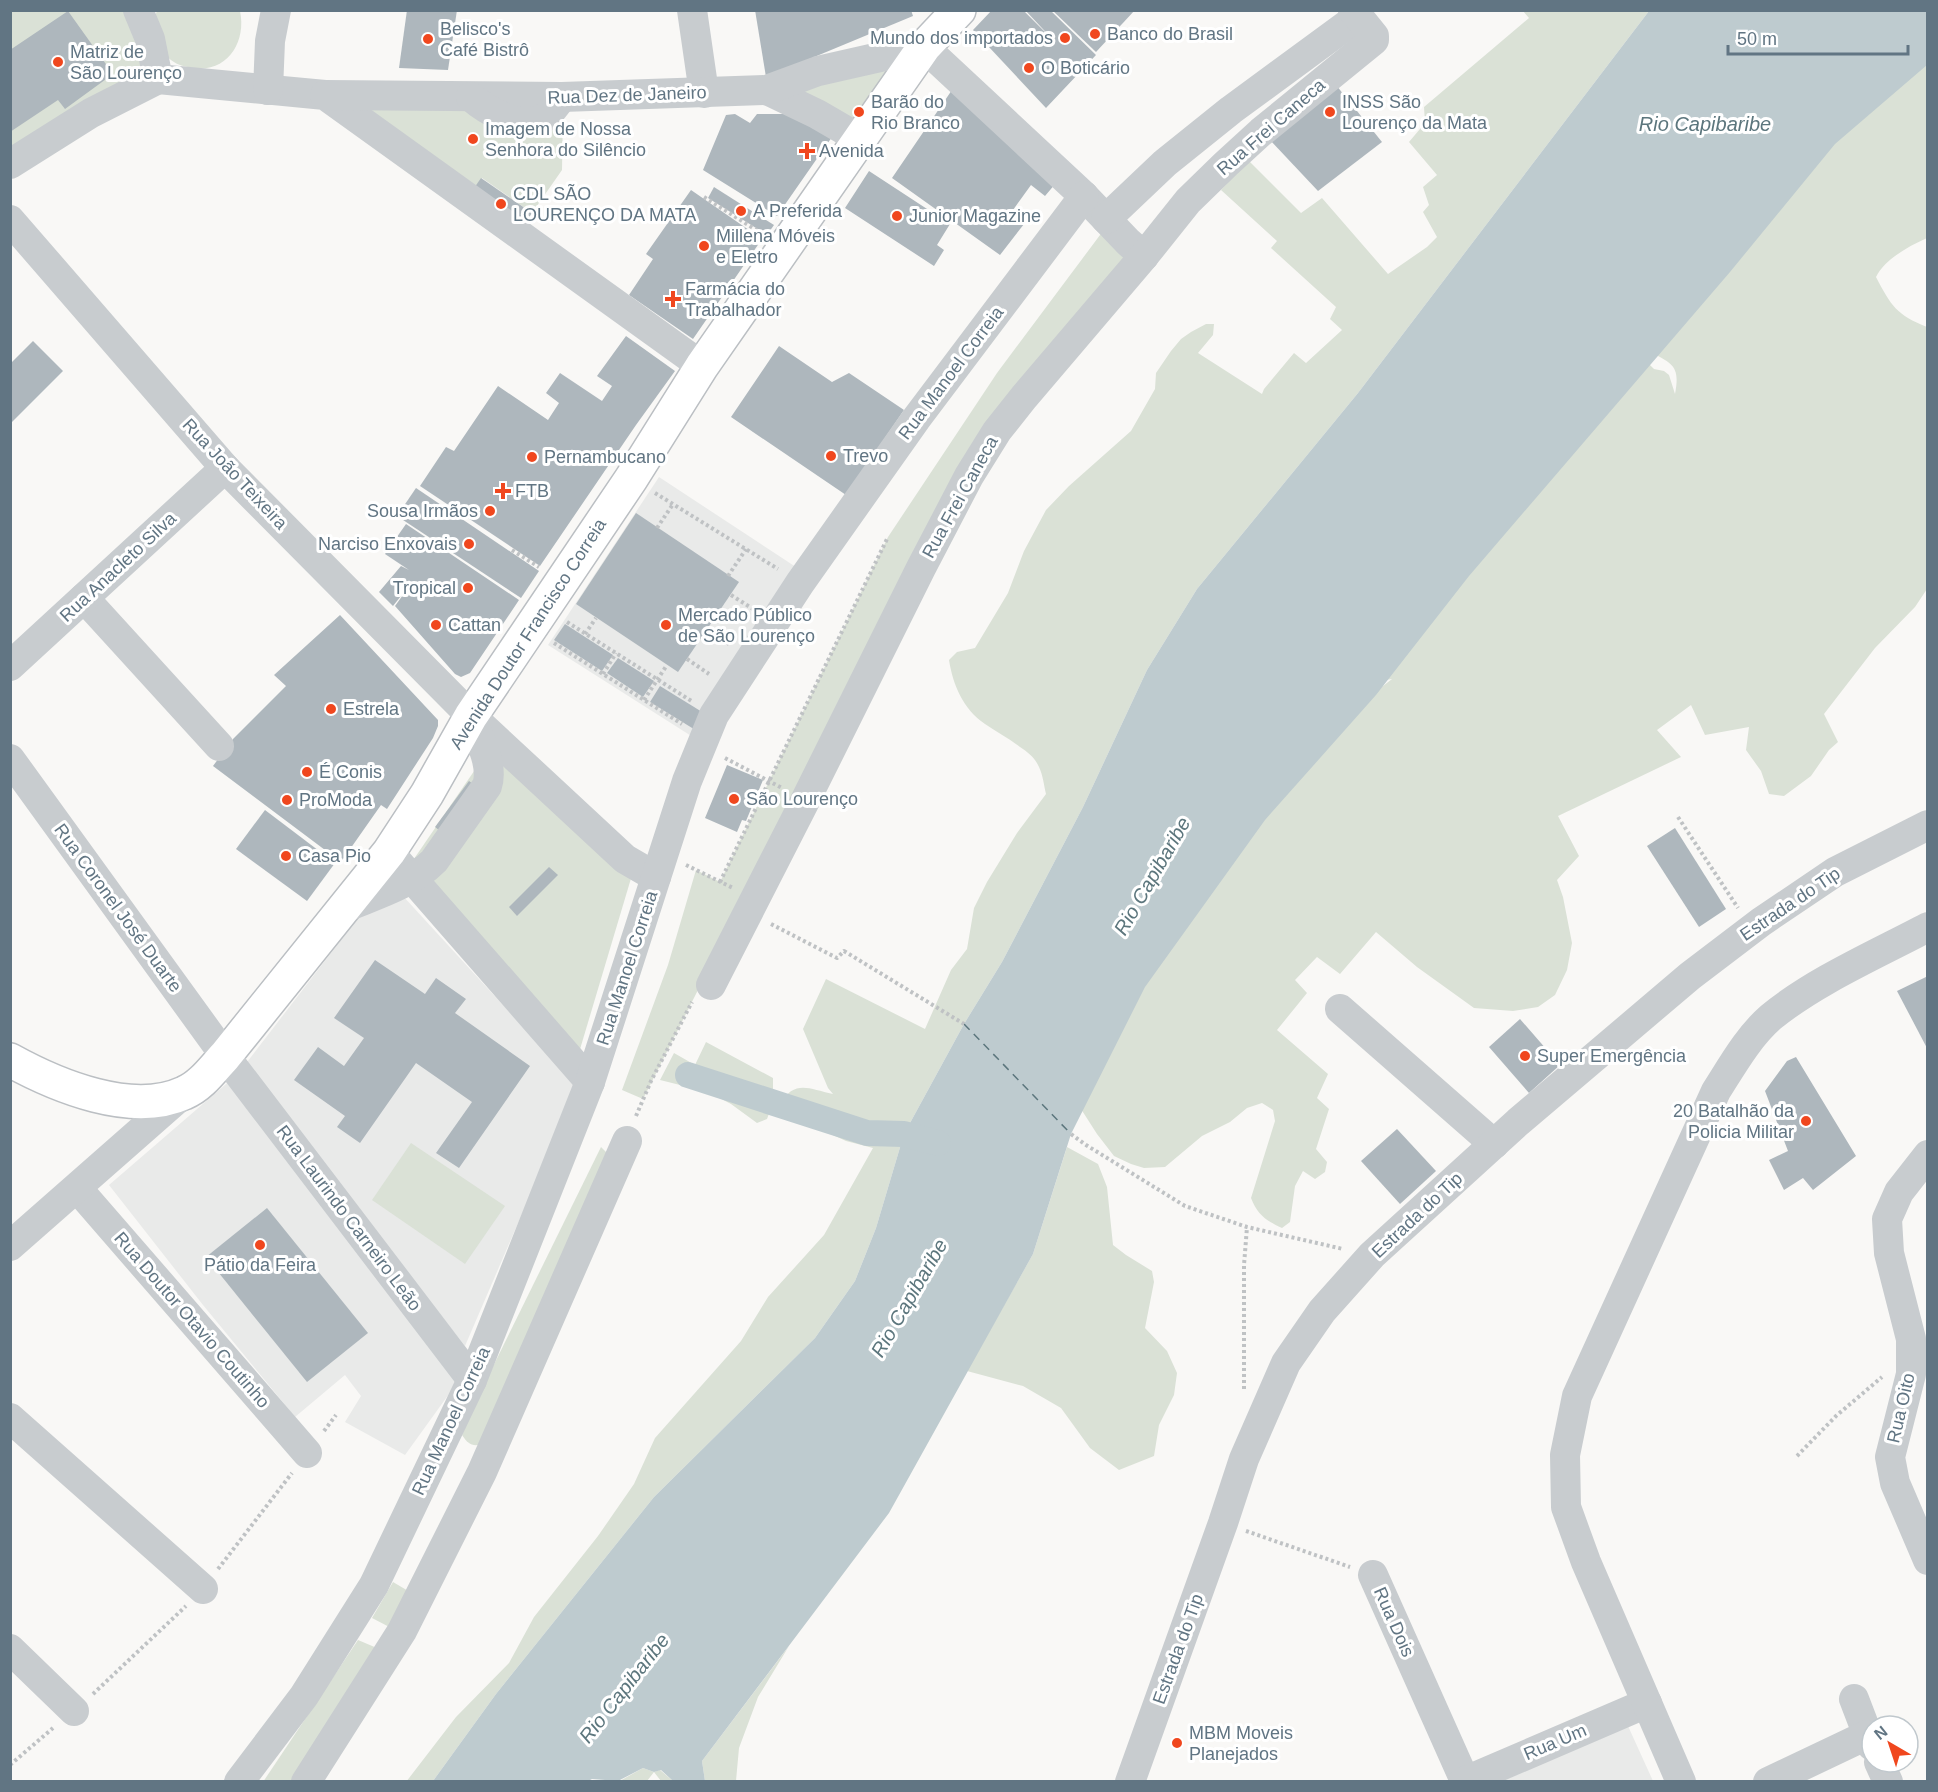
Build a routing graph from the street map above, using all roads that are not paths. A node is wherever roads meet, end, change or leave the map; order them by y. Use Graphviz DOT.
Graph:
graph roads {
  1 [pos="138,10"];
  2 [pos="276,10"];
  3 [pos="692,10"];
  4 [pos="959,10"];
  5 [pos="1362,22"];
  6 [pos="924,48"];
  7 [pos="158,79"];
  8 [pos="268,90"];
  9 [pos="767,90"];
  10 [pos="704,93"];
  11 [pos="325,95"];
  12 [pos="860,139"];
  13 [pos="10,164"];
  14 [pos="1084,196"];
  15 [pos="1106,219"];
  16 [pos="10,220"];
  17 [pos="1144,256"];
  18 [pos="702,366"];
  19 [pos="225,468"];
  20 [pos="84,598"];
  21 [pos="10,666"];
  22 [pos="471,716"];
  23 [pos="219,746"];
  24 [pos="10,759"];
  25 [pos="1928,825"];
  26 [pos="389,852"];
  27 [pos="659,865"];
  28 [pos="412,879"];
  29 [pos="344,908"];
  30 [pos="1928,927"];
  31 [pos="711,985"];
  32 [pos="1340,1009"];
  33 [pos="225,1056"];
  34 [pos="10,1060"];
  35 [pos="590,1082"];
  36 [pos="184,1093"];
  37 [pos="627,1141"];
  38 [pos="1494,1144"];
  39 [pos="1928,1155"];
  40 [pos="77,1188"];
  41 [pos="10,1246"];
  42 [pos="472,1380"];
  43 [pos="10,1418"];
  44 [pos="307,1453"];
  45 [pos="1928,1560"];
  46 [pos="1373,1575"];
  47 [pos="203,1589"];
  48 [pos="10,1649"];
  49 [pos="1854,1699"];
  50 [pos="1647,1703"];
  51 [pos="74,1711"];
  52 [pos="1860,1714"];
  53 [pos="1860,1744"];
  54 [pos="1464,1781"];
  55 [pos="239,1782"];
  56 [pos="306,1782"];
  57 [pos="1130,1782"];
  58 [pos="1681,1782"];
  59 [pos="1768,1782"];
  1 -- 7 [label="street"];
  2 -- 8 [label="street"];
  3 -- 10 [label="street"];
  4 -- 6 [label="main road, Avenida Doutor Francisco Correia"];
  5 -- 15 [label="street, Rua Frei Caneca"];
  5 -- 17 [label="street, Rua Frei Caneca"];
  6 -- 9 [label="street, Rua Dez de Janeiro"];
  6 -- 12 [label="main road, Avenida Doutor Francisco Correia"];
  6 -- 14 [label="street"];
  7 -- 8 [label="street, Rua Dez de Janeiro"];
  7 -- 13 [label="street"];
  8 -- 11 [label="street, Rua Dez de Janeiro"];
  9 -- 10 [label="street, Rua Dez de Janeiro"];
  9 -- 12 [label="street"];
  10 -- 11 [label="street, Rua Dez de Janeiro"];
  11 -- 18 [label="street"];
  12 -- 18 [label="main road, Avenida Doutor Francisco Correia"];
  14 -- 15 [label="street"];
  14 -- 27 [label="street, Rua Manoel Correia"];
  15 -- 17 [label="street"];
  16 -- 19 [label="street, Rua João Teixeira"];
  17 -- 31 [label="street, Rua Frei Caneca"];
  18 -- 22 [label="main road, Avenida Doutor Francisco Correia"];
  19 -- 20 [label="street, Rua Anacleto Silva"];
  19 -- 22 [label="street, Rua João Teixeira"];
  20 -- 21 [label="street, Rua Anacleto Silva"];
  20 -- 23 [label="street"];
  22 -- 26 [label="main road, Avenida Doutor Francisco Correia"];
  22 -- 27 [label="street, Rua João Teixeira"];
  22 -- 28 [label="street"];
  24 -- 33 [label="street, Rua Coronel José Duarte"];
  25 -- 38 [label="street, Estrada do Tip"];
  26 -- 28 [label="street"];
  26 -- 29 [label="main road, Avenida Doutor Francisco Correia"];
  27 -- 35 [label="street, Rua Manoel Correia"];
  28 -- 29 [label="street"];
  28 -- 35 [label="street"];
  29 -- 33 [label="main road, Avenida Doutor Francisco Correia"];
  30 -- 50 [label="street"];
  32 -- 38 [label="street"];
  33 -- 36 [label="main road, Avenida Doutor Francisco Correia"];
  33 -- 42 [label="street, Rua Laurindo Carneiro Leão"];
  34 -- 36 [label="main road, Avenida Doutor Francisco Correia"];
  35 -- 42 [label="street, Rua Manoel Correia"];
  36 -- 40 [label="street"];
  37 -- 56 [label="street"];
  38 -- 57 [label="street, Estrada do Tip"];
  39 -- 45 [label="street, Rua Oito"];
  40 -- 41 [label="street"];
  40 -- 44 [label="street, Rua Doutor Otavio Coutinho"];
  42 -- 55 [label="street, Rua Manoel Correia"];
  43 -- 47 [label="street"];
  46 -- 54 [label="street, Rua Dois"];
  48 -- 51 [label="street"];
  49 -- 52 [label="street"];
  50 -- 54 [label="street, Rua Um"];
  50 -- 58 [label="street"];
  53 -- 59 [label="street"];
}
